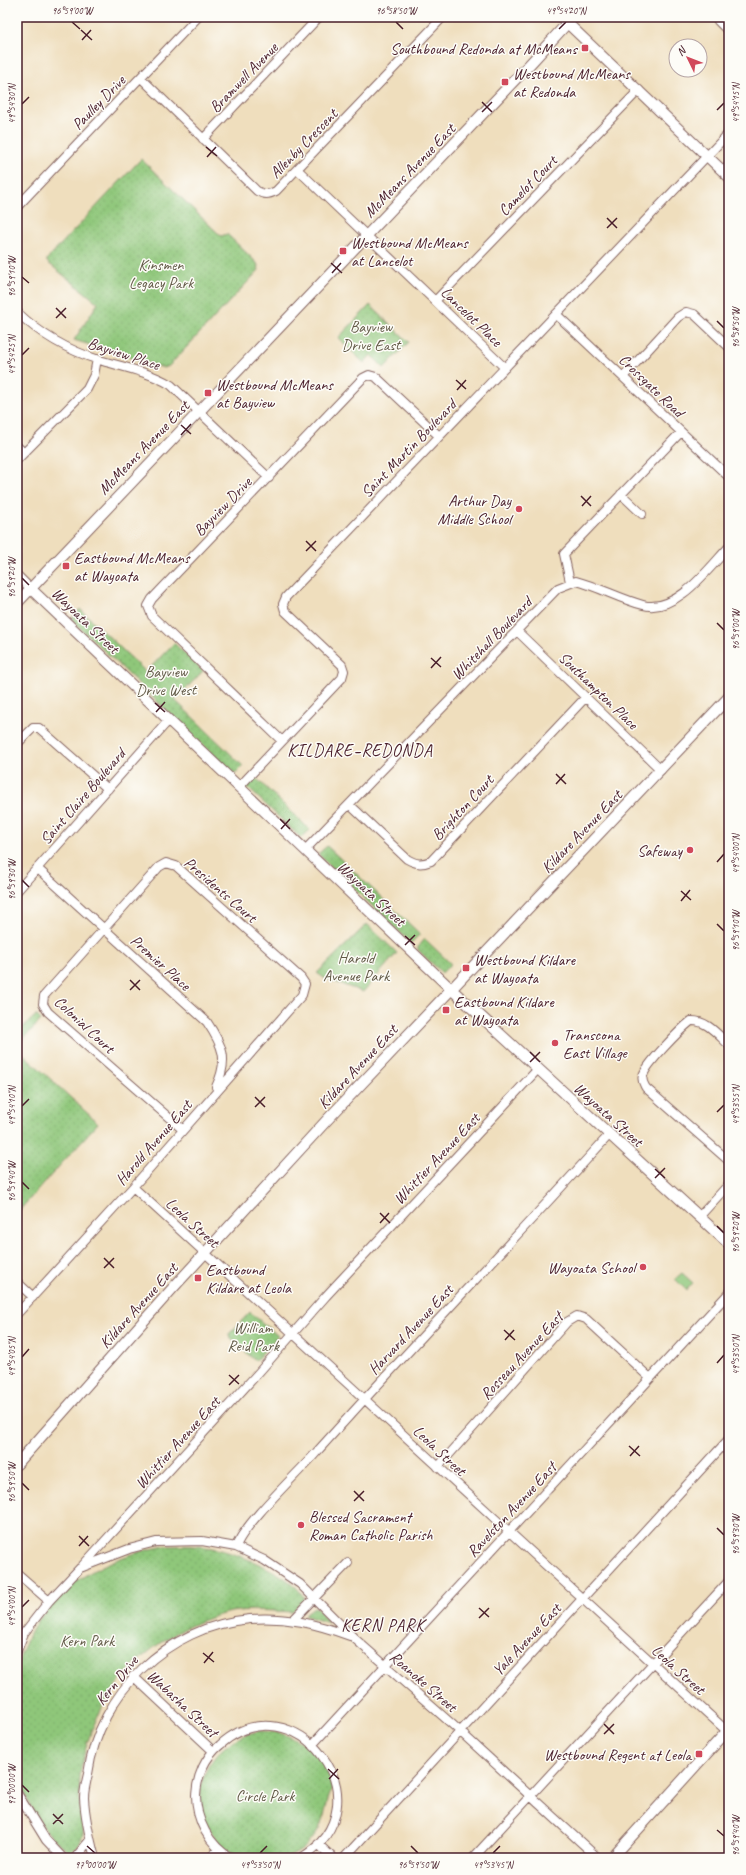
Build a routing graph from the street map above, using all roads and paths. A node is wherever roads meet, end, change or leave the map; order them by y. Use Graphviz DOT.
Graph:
graph roads {
  1 [pos="198,17"];
  2 [pos="319,17"];
  3 [pos="443,17"];
  4 [pos="717,17"];
  5 [pos="567,19"];
  6 [pos="729,32"];
  7 [pos="140,78"];
  8 [pos="639,90"];
  9 [pos="729,133"];
  10 [pos="203,139"];
  11 [pos="707,156"];
  12 [pos="297,169"];
  13 [pos="729,177"];
  14 [pos="17,206"];
  15 [pos="367,235"];
  16 [pos="436,300"];
  17 [pos="17,312"];
  18 [pos="556,314"];
  19 [pos="729,347"];
  20 [pos="97,359"];
  21 [pos="505,368"];
  22 [pos="623,377"];
  23 [pos="198,411"];
  24 [pos="681,432"];
  25 [pos="439,436"];
  26 [pos="17,446"];
  27 [pos="24,453"];
  28 [pos="17,460"];
  29 [pos="729,477"];
  30 [pos="269,478"];
  31 [pos="621,494"];
  32 [pos="642,514"];
  33 [pos="729,547"];
  34 [pos="17,575"];
  35 [pos="570,582"];
  36 [pos="30,588"];
  37 [pos="17,603"];
  38 [pos="517,631"];
  39 [pos="586,697"];
  40 [pos="729,697"];
  41 [pos="169,720"];
  42 [pos="282,741"];
  43 [pos="17,744"];
  44 [pos="661,770"];
  45 [pos="239,787"];
  46 [pos="108,789"];
  47 [pos="350,805"];
  48 [pos="305,850"];
  49 [pos="38,869"];
  50 [pos="17,891"];
  51 [pos="104,928"];
  52 [pos="305,984"];
  53 [pos="450,988"];
  54 [pos="729,1045"];
  55 [pos="538,1070"];
  56 [pos="212,1095"];
  57 [pos="182,1129"];
  58 [pos="610,1135"];
  59 [pos="729,1161"];
  60 [pos="729,1184"];
  61 [pos="133,1187"];
  62 [pos="699,1217"];
  63 [pos="729,1244"];
  64 [pos="205,1252"];
  65 [pos="17,1282"];
  66 [pos="729,1293"];
  67 [pos="33,1297"];
  68 [pos="17,1314"];
  69 [pos="293,1334"];
  70 [pos="650,1378"];
  71 [pos="365,1399"];
  72 [pos="729,1440"];
  73 [pos="17,1464"];
  74 [pos="438,1467"];
  75 [pos="509,1531"];
  76 [pos="236,1547"];
  77 [pos="348,1563"];
  78 [pos="80,1568"];
  79 [pos="17,1573"];
  80 [pos="729,1581"];
  81 [pos="315,1598"];
  82 [pos="583,1599"];
  83 [pos="49,1601"];
  84 [pos="293,1620"];
  85 [pos="24,1633"];
  86 [pos="354,1638"];
  87 [pos="17,1639"];
  88 [pos="17,1651"];
  89 [pos="653,1664"];
  90 [pos="385,1665"];
  91 [pos="133,1676"];
  92 [pos="728,1731"];
  93 [pos="460,1732"];
  94 [pos="313,1744"];
  95 [pos="213,1751"];
  96 [pos="17,1793"];
  97 [pos="531,1796"];
  98 [pos="90,1840"];
  99 [pos="318,1844"];
  100 [pos="219,1849"];
  101 [pos="63,1858"];
  102 [pos="75,1858"];
  103 [pos="95,1858"];
  104 [pos="210,1858"];
  105 [pos="232,1858"];
  106 [pos="301,1858"];
  107 [pos="332,1858"];
  108 [pos="344,1858"];
  109 [pos="473,1858"];
  110 [pos="598,1858"];
  111 [pos="612,1858"];
  1 -- 7 [label="street, Paulley Drive"];
  2 -- 10 [label="street, Bramwell Avenue"];
  3 -- 12 [label="street, Allenby Crescent"];
  4 -- 6 [label="street"];
  5 -- 8 [label="street"];
  5 -- 15 [label="street, McMeans Avenue East"];
  7 -- 10 [label="street, Allenby Crescent"];
  7 -- 14 [label="street, Paulley Drive"];
  8 -- 11 [label="street"];
  8 -- 16 [label="street, Camelot Court"];
  9 -- 11 [label="street, Saint Martin Boulevard"];
  10 -- 12 [label="street, Allenby Crescent"];
  11 -- 13 [label="street"];
  11 -- 18 [label="street, Saint Martin Boulevard"];
  12 -- 15 [label="street, Lancelot Place"];
  15 -- 16 [label="street, Lancelot Place"];
  15 -- 23 [label="street, McMeans Avenue East"];
  16 -- 21 [label="street, Lancelot Place"];
  17 -- 20 [label="street, Bayview Place"];
  18 -- 21 [label="street, Saint Martin Boulevard"];
  18 -- 22 [label="street, Crossgate Road"];
  19 -- 22 [label="street"];
  20 -- 23 [label="street, Bayview Place"];
  20 -- 27 [label="street"];
  21 -- 25 [label="street, Saint Martin Boulevard"];
  22 -- 24 [label="street, Crossgate Road"];
  23 -- 30 [label="street, Bayview Place"];
  23 -- 36 [label="street, McMeans Avenue East"];
  24 -- 29 [label="street, Crossgate Road"];
  24 -- 31 [label="street"];
  25 -- 30 [label="street, Bayview Drive"];
  25 -- 42 [label="street, Saint Martin Boulevard"];
  26 -- 27 [label="street"];
  27 -- 28 [label="street"];
  30 -- 42 [label="street, Bayview Drive"];
  31 -- 32 [label="street"];
  31 -- 35 [label="street"];
  33 -- 35 [label="street"];
  34 -- 36 [label="street, Wayoata Street"];
  35 -- 38 [label="street, Whitehall Boulevard"];
  36 -- 37 [label="street, McMeans Avenue East"];
  36 -- 41 [label="street, Wayoata Street"];
  38 -- 39 [label="street, Southampton Place"];
  38 -- 47 [label="street, Whitehall Boulevard"];
  39 -- 44 [label="street, Southampton Place"];
  39 -- 47 [label="street, Brighton Court"];
  40 -- 44 [label="street, Kildare Avenue East"];
  41 -- 45 [label="street, Wayoata Street"];
  41 -- 46 [label="street, Saint Claire Boulevard"];
  42 -- 45 [label="street, Saint Martin Boulevard"];
  43 -- 46 [label="street"];
  44 -- 53 [label="street, Kildare Avenue East"];
  45 -- 48 [label="street, Wayoata Street"];
  46 -- 49 [label="street, Saint Claire Boulevard"];
  47 -- 48 [label="street, Whitehall Boulevard"];
  48 -- 53 [label="street, Wayoata Street"];
  49 -- 50 [label="street, Saint Claire Boulevard"];
  49 -- 51 [label="street, Premier Place"];
  51 -- 52 [label="street, Presidents Court"];
  51 -- 56 [label="street, Premier Place"];
  51 -- 57 [label="street, Colonial Court"];
  52 -- 56 [label="street, Harold Avenue East"];
  53 -- 55 [label="street, Wayoata Street"];
  53 -- 64 [label="street, Kildare Avenue East"];
  54 -- 59 [label="street"];
  55 -- 58 [label="street, Wayoata Street"];
  55 -- 69 [label="street, Whittier Avenue East"];
  56 -- 57 [label="street, Harold Avenue East"];
  57 -- 61 [label="street, Harold Avenue East"];
  58 -- 62 [label="street, Wayoata Street"];
  58 -- 71 [label="street, Harvard Avenue East"];
  60 -- 62 [label="street"];
  61 -- 64 [label="street, Leola Street"];
  61 -- 67 [label="street, Harold Avenue East"];
  62 -- 63 [label="street, Wayoata Street"];
  64 -- 69 [label="street, Leola Street"];
  64 -- 73 [label="street, Kildare Avenue East"];
  65 -- 67 [label="street"];
  66 -- 70 [label="street, Ravelston Avenue East"];
  67 -- 68 [label="street, Harold Avenue East"];
  69 -- 71 [label="street, Leola Street"];
  69 -- 78 [label="street, Whittier Avenue East"];
  70 -- 74 [label="street, Rosseau Avenue East"];
  70 -- 75 [label="street, Ravelston Avenue East"];
  71 -- 74 [label="street, Leola Street"];
  71 -- 76 [label="street, Harvard Avenue East"];
  72 -- 82 [label="street, Yale Avenue East"];
  74 -- 75 [label="street, Leola Street"];
  75 -- 82 [label="street, Leola Street"];
  75 -- 90 [label="street, Ravelston Avenue East"];
  76 -- 78 [label="street, Roanoke Street"];
  76 -- 81 [label="street, Roanoke Street"];
  77 -- 81 [label="street"];
  78 -- 83 [label="street, Roanoke Street"];
  79 -- 83 [label="street"];
  80 -- 89 [label="street"];
  81 -- 84 [label="street"];
  81 -- 86 [label="street, Roanoke Street"];
  82 -- 89 [label="street, Leola Street"];
  82 -- 93 [label="street, Yale Avenue East"];
  83 -- 85 [label="street, Roanoke Street"];
  84 -- 86 [label="street, Kern Drive"];
  84 -- 91 [label="street, Kern Drive"];
  85 -- 87 [label="street"];
  85 -- 88 [label="street"];
  86 -- 90 [label="street, Roanoke Street"];
  89 -- 92 [label="street, Leola Street"];
  89 -- 97 [label="street"];
  90 -- 93 [label="street, Roanoke Street"];
  90 -- 94 [label="street, Ravelston Avenue East"];
  91 -- 95 [label="street, Wabasha Street"];
  91 -- 98 [label="street, Kern Drive"];
  92 -- 111 [label="street"];
  93 -- 97 [label="street, Roanoke Street"];
  93 -- 108 [label="street, Yale Avenue East"];
  94 -- 95 [label="street"];
  94 -- 99 [label="street"];
  95 -- 100 [label="street"];
  96 -- 101 [label="street"];
  97 -- 109 [label="street"];
  97 -- 110 [label="street, Roanoke Street"];
  98 -- 102 [label="street"];
  98 -- 103 [label="street, Kern Drive"];
  99 -- 106 [label="street"];
  99 -- 107 [label="street"];
  100 -- 104 [label="street"];
  100 -- 105 [label="street"];
}
